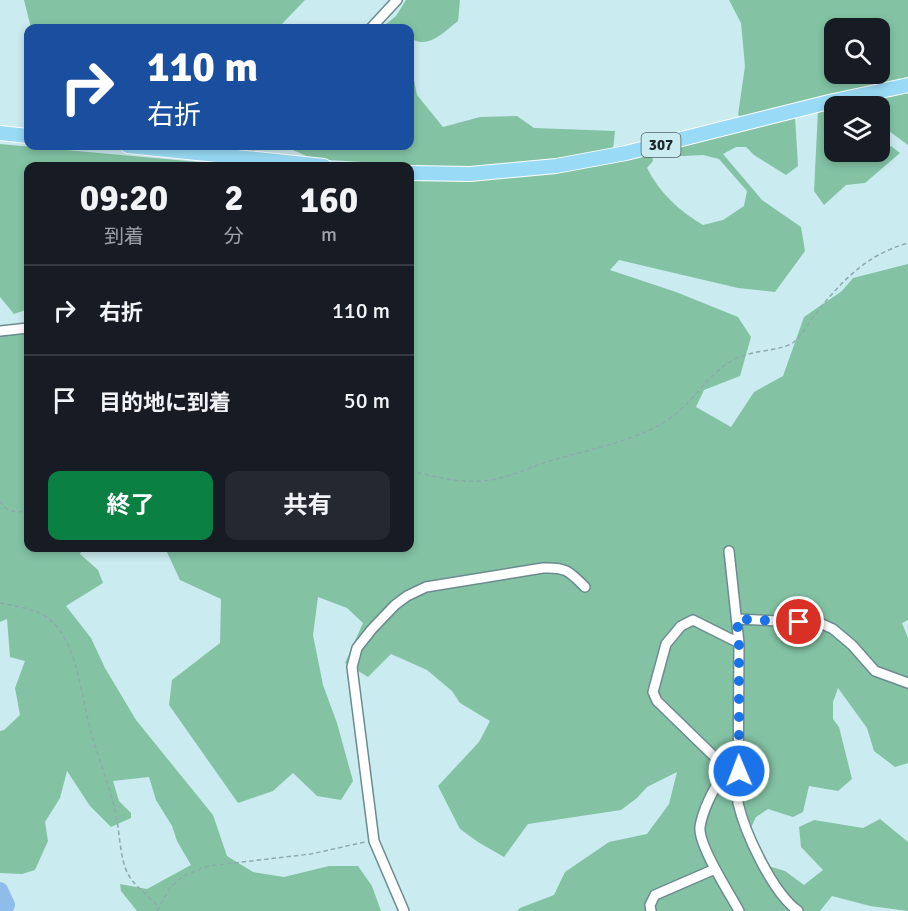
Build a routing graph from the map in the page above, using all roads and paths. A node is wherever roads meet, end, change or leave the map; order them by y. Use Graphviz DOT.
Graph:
graph roads {
  1 [pos="397,0"];
  2 [pos="375,24"];
  3 [pos="908,85"];
  4 [pos="0,133"];
  5 [pos="24,136"];
  6 [pos="167,150"];
  7 [pos="285,162"];
  8 [pos="414,173"];
  9 [pos="908,243"];
  10 [pos="24,328"];
  11 [pos="0,331"];
  12 [pos="414,472"];
  13 [pos="0,501"];
  14 [pos="24,511"];
  15 [pos="729,551"];
  16 [pos="585,587"];
  17 [pos="0,603"];
  18 [pos="737,619"];
  19 [pos="739,644"];
  20 [pos="908,683"];
  21 [pos="726,768"];
  22 [pos="739,771"];
  23 [pos="375,840"];
  24 [pos="715,869"];
  25 [pos="159,906"];
  26 [pos="648,909"];
  27 [pos="157,911"];
  28 [pos="404,911"];
  29 [pos="739,911"];
  30 [pos="798,911"];
  1 -- 2 [label="street"];
  3 -- 8 [label="highway, 307"];
  4 -- 5 [label="highway"];
  6 -- 7 [label="highway"];
  9 -- 12 [label="path"];
  10 -- 11 [label="street"];
  13 -- 14 [label="path"];
  15 -- 18 [label="street"];
  16 -- 23 [label="street"];
  17 -- 25 [label="path"];
  18 -- 19 [label="street"];
  18 -- 20 [label="street"];
  19 -- 21 [label="street"];
  19 -- 22 [label="street"];
  21 -- 22 [label="street"];
  21 -- 24 [label="street"];
  22 -- 30 [label="street"];
  23 -- 25 [label="path"];
  23 -- 28 [label="street"];
  24 -- 26 [label="street"];
  24 -- 29 [label="street"];
  25 -- 27 [label="path"];
}
